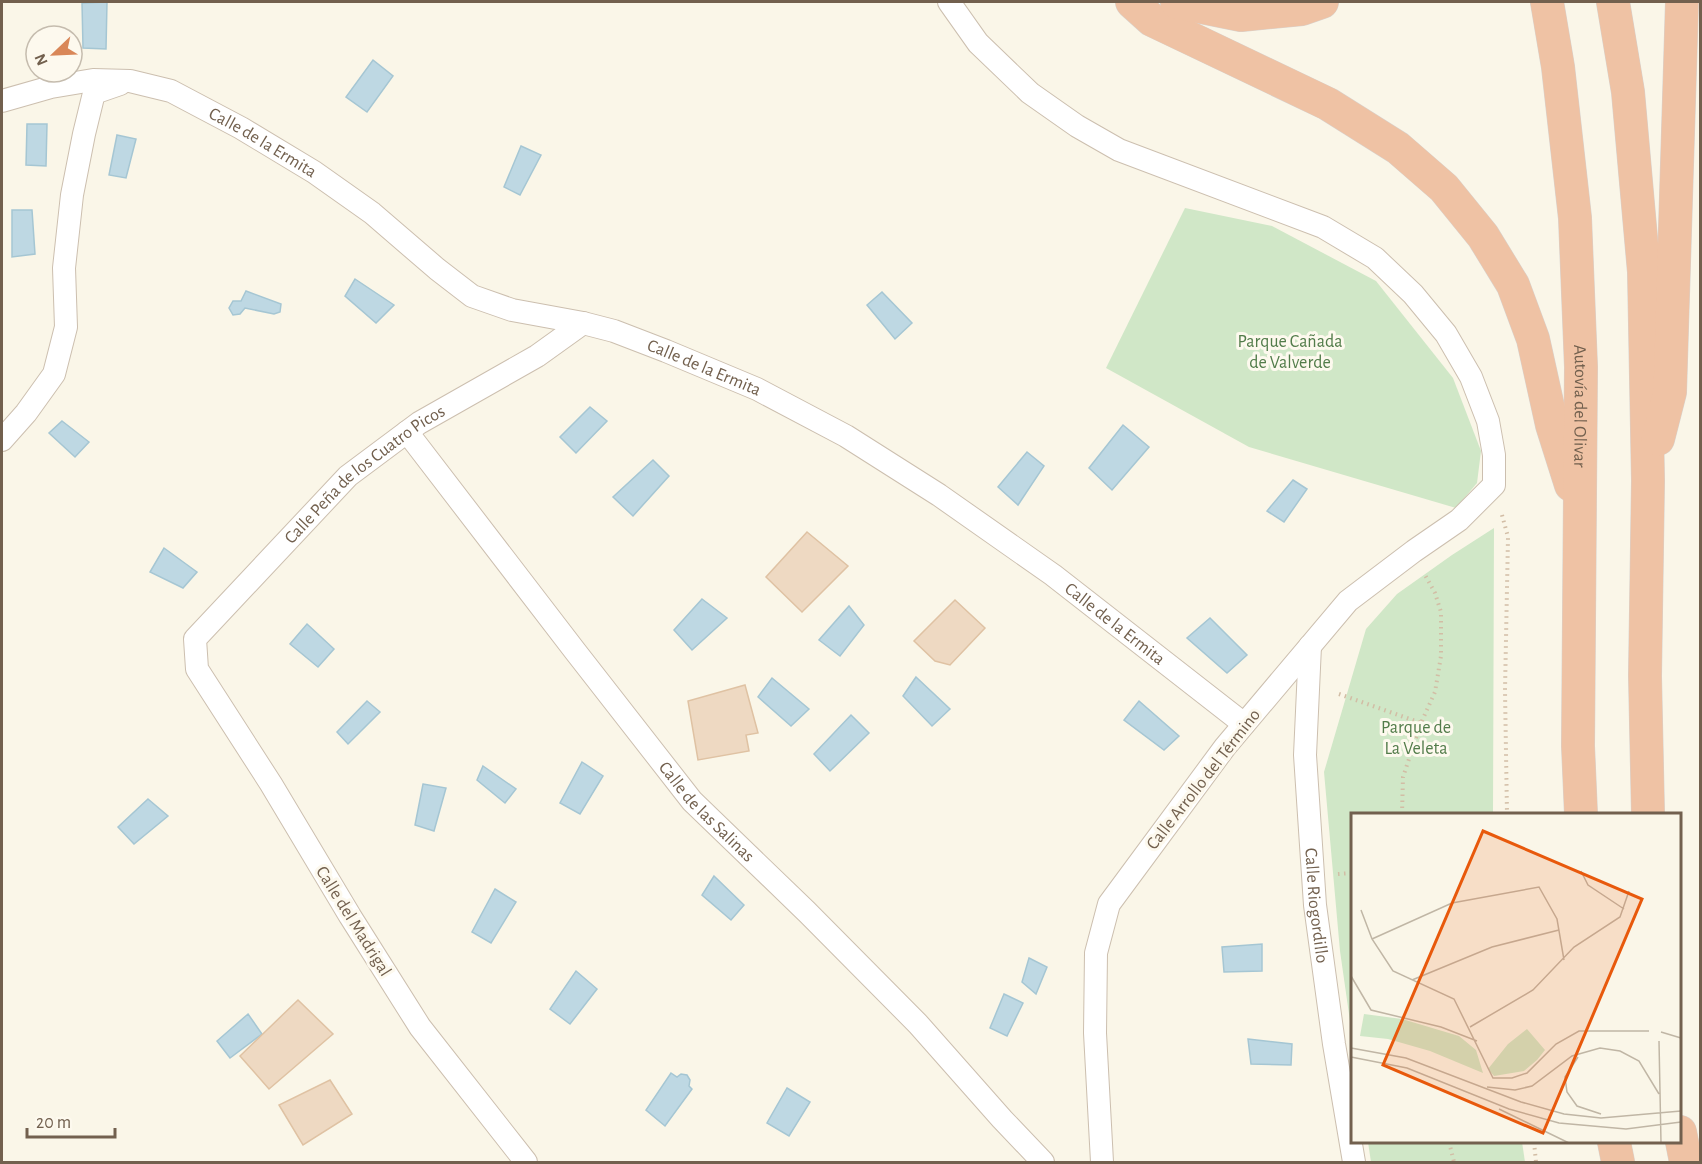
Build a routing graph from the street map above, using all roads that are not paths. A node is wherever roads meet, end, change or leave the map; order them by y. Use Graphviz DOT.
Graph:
graph roads {
  1 [pos="949,2"];
  2 [pos="1131,2"];
  3 [pos="1177,2"];
  4 [pos="1322,2"];
  5 [pos="1547,2"];
  6 [pos="1614,2"];
  7 [pos="1682,2"];
  8 [pos="130,81"];
  9 [pos="2,100"];
  10 [pos="583,323"];
  11 [pos="407,432"];
  12 [pos="2,440"];
  13 [pos="1648,481"];
  14 [pos="1581,517"];
  15 [pos="1310,646"];
  16 [pos="197,669"];
  17 [pos="1244,724"];
  18 [pos="1581,813"];
  19 [pos="1648,813"];
  20 [pos="1681,1137"];
  21 [pos="1614,1143"];
  22 [pos="525,1162"];
  23 [pos="1043,1162"];
  24 [pos="1102,1162"];
  25 [pos="1354,1162"];
  26 [pos="1617,1162"];
  27 [pos="1686,1162"];
  1 -- 15 [label="street, Calle Arrollo del Término"];
  2 -- 14 [label="highway"];
  3 -- 4 [label="highway"];
  5 -- 14 [label="highway, Autovía del Olivar"];
  6 -- 13 [label="highway"];
  7 -- 13 [label="highway"];
  8 -- 9 [label="street, Calle de la Ermita"];
  8 -- 10 [label="street, Calle de la Ermita"];
  8 -- 12 [label="street"];
  10 -- 11 [label="street, Calle Peña de los Cuatro Picos"];
  10 -- 17 [label="street, Calle de la Ermita"];
  11 -- 16 [label="street, Calle Peña de los Cuatro Picos"];
  11 -- 23 [label="street, Calle de las Salinas"];
  13 -- 19 [label="highway"];
  14 -- 18 [label="highway, Autovía del Olivar"];
  15 -- 17 [label="street, Calle Arrollo del Término"];
  15 -- 25 [label="street, Calle Riogordillo"];
  16 -- 22 [label="street, Calle del Madrigal"];
  17 -- 24 [label="street, Calle Arrollo del Término"];
  20 -- 27 [label="highway"];
  21 -- 26 [label="highway"];
}
